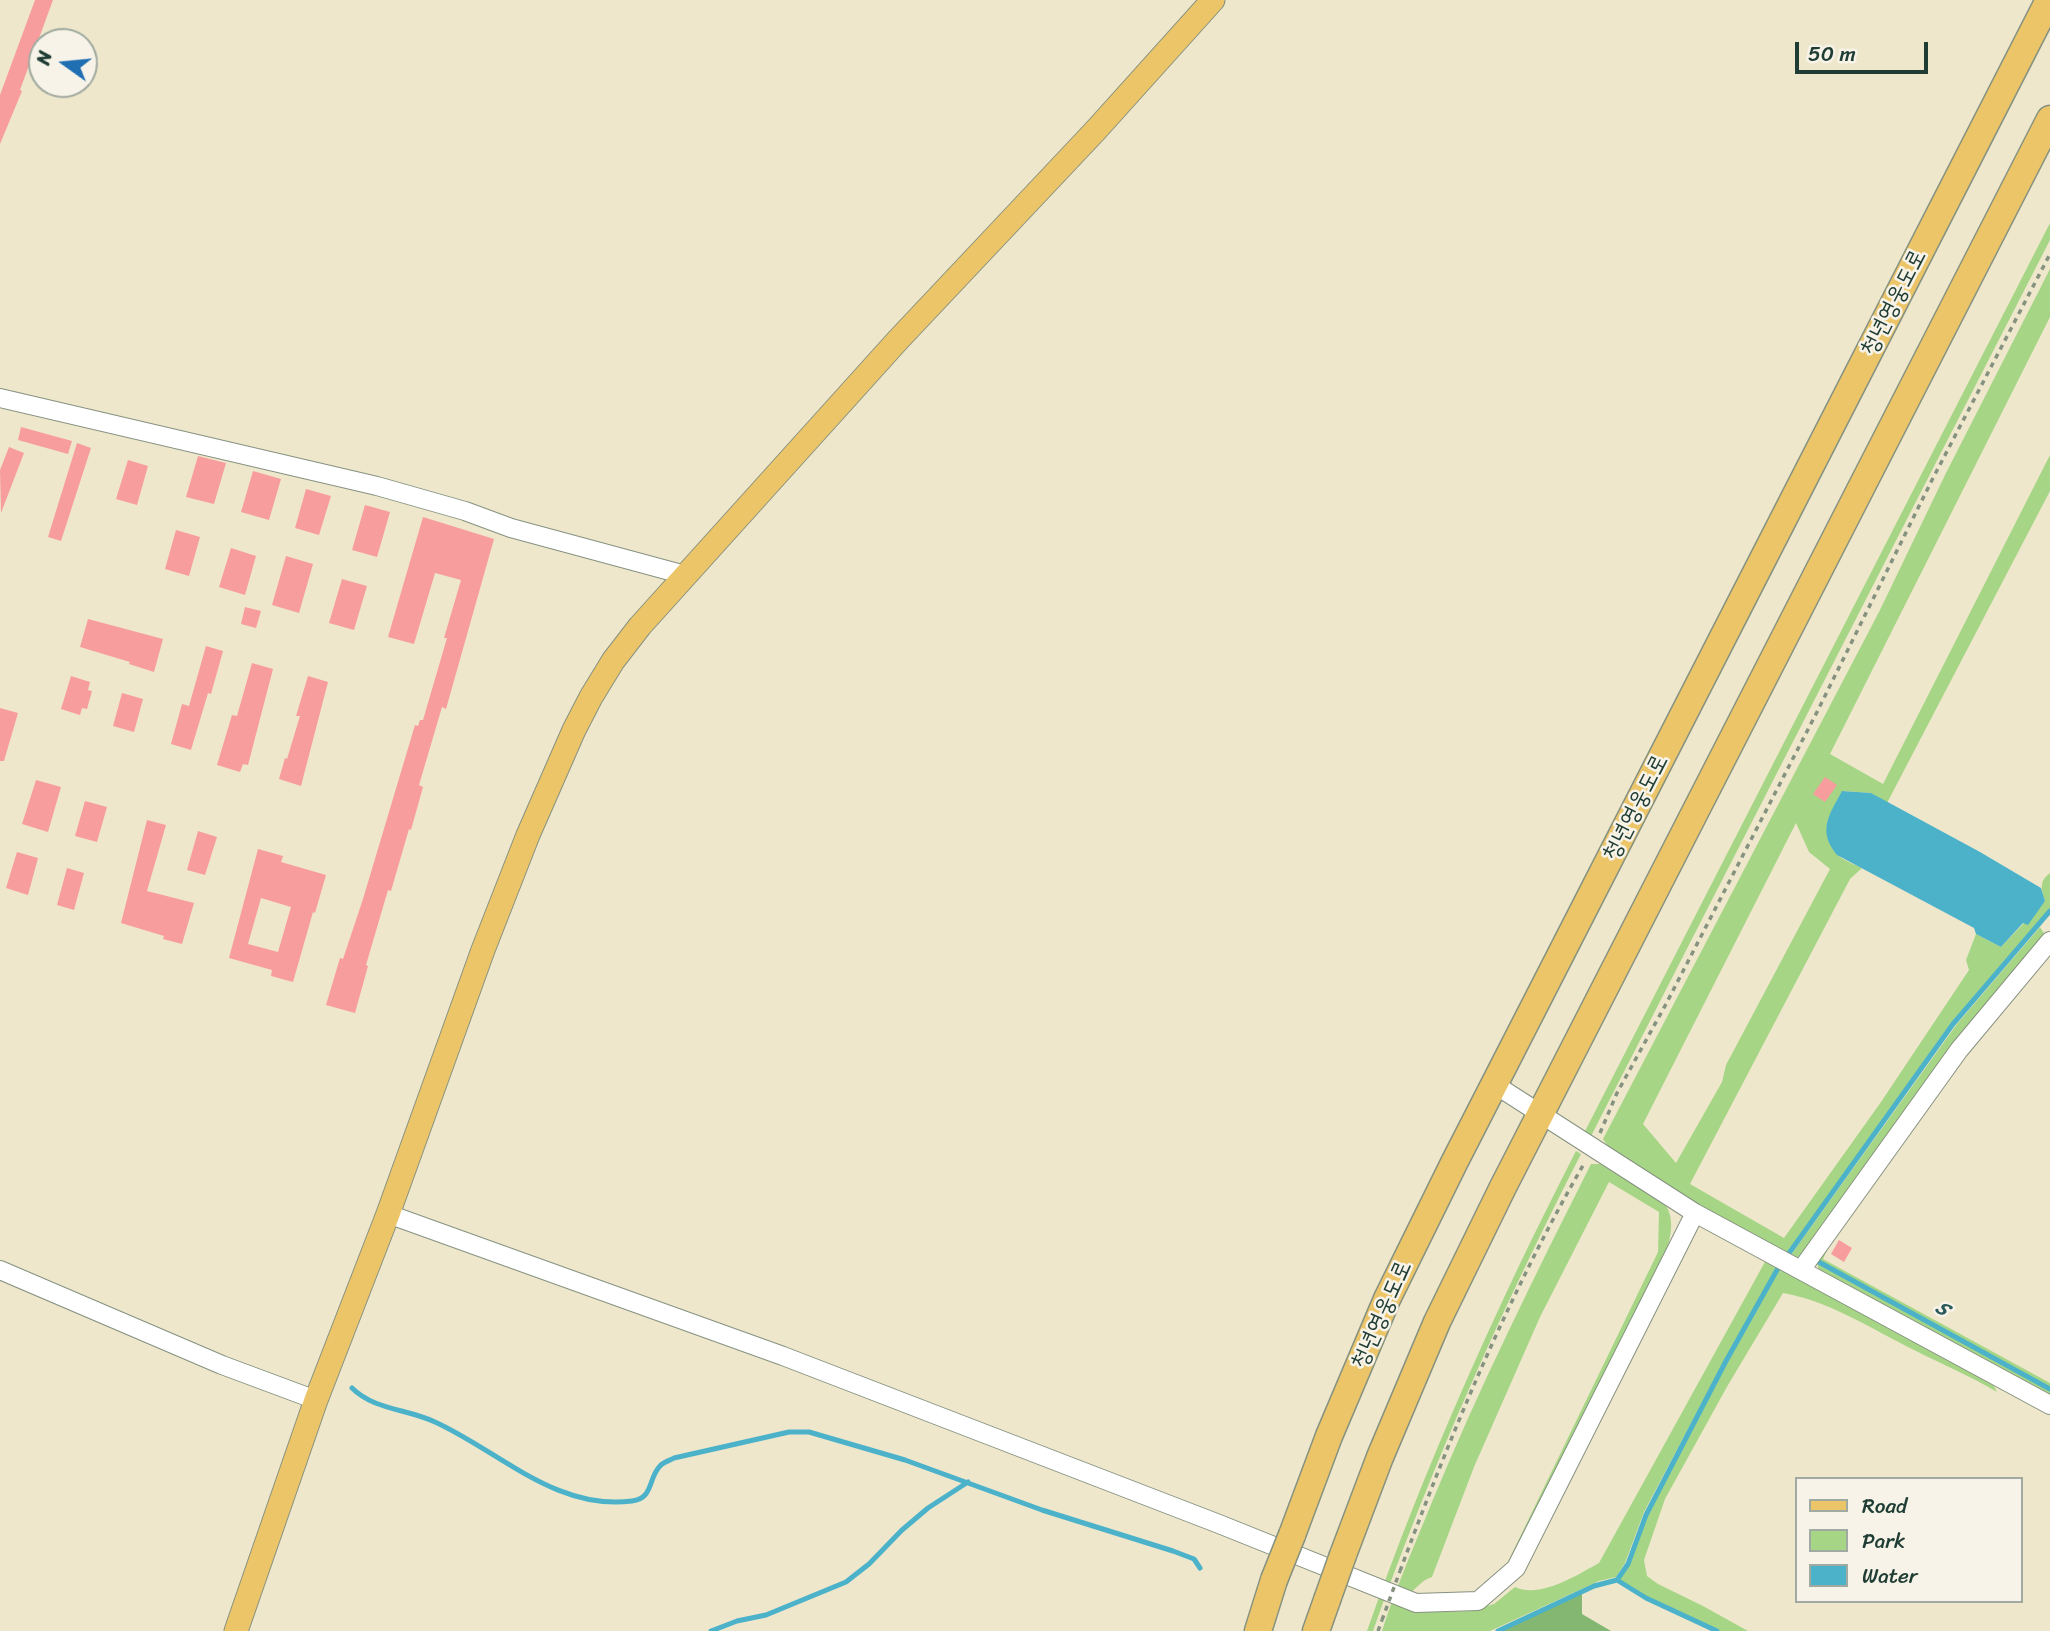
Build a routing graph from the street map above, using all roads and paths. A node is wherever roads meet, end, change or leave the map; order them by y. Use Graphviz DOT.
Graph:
graph roads {
  1 [pos="1213,0"];
  2 [pos="2049,0"];
  3 [pos="2050,119"];
  4 [pos="2050,254"];
  5 [pos="0,398"];
  6 [pos="685,575"];
  7 [pos="2050,941"];
  8 [pos="1494,1084"];
  9 [pos="1540,1115"];
  10 [pos="1593,1149"];
  11 [pos="1695,1213"];
  12 [pos="388,1214"];
  13 [pos="1792,1266"];
  14 [pos="0,1270"];
  15 [pos="316,1400"];
  16 [pos="2050,1405"];
  17 [pos="236,1631"];
  18 [pos="1258,1631"];
  19 [pos="1316,1631"];
  20 [pos="1378,1631"];
  1 -- 6 [label="main road"];
  2 -- 8 [label="highway, 청년영웅도로"];
  3 -- 9 [label="highway"];
  4 -- 10 [label="path"];
  5 -- 6 [label="street"];
  6 -- 12 [label="main road"];
  7 -- 13 [label="street"];
  8 -- 9 [label="street"];
  8 -- 18 [label="highway, 청년영웅도로, bridge"];
  9 -- 10 [label="street"];
  9 -- 19 [label="highway, bridge"];
  10 -- 11 [label="street"];
  10 -- 20 [label="path, bridge"];
  11 -- 12 [label="street"];
  11 -- 13 [label="street"];
  12 -- 15 [label="main road"];
  13 -- 16 [label="street"];
  14 -- 15 [label="street"];
  15 -- 17 [label="main road"];
}
